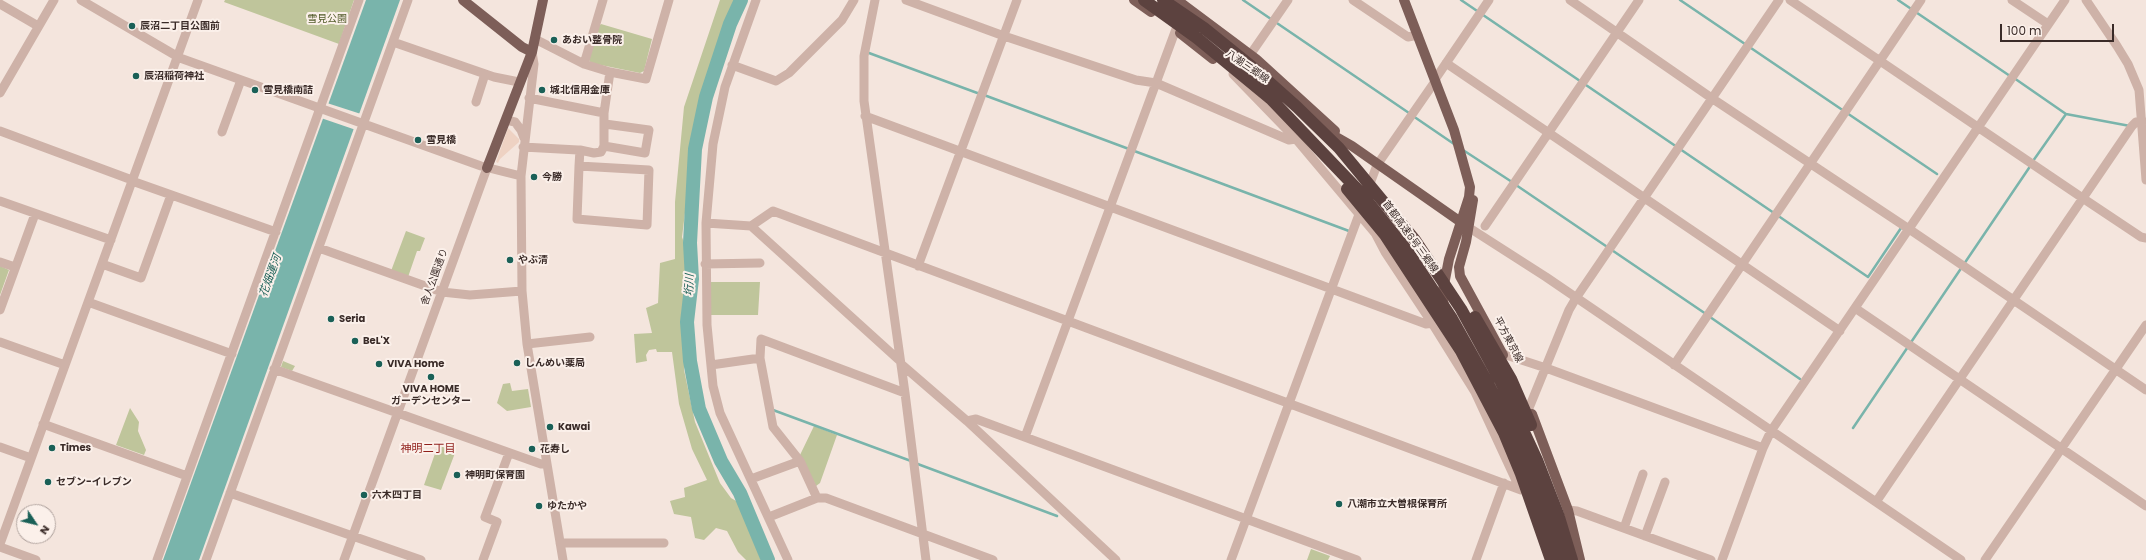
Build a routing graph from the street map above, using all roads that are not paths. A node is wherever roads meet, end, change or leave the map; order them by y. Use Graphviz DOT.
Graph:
graph roads {
  1 [pos="54,0"];
  2 [pos="81,0"];
  3 [pos="198,0"];
  4 [pos="359,0"];
  5 [pos="408,0"];
  6 [pos="463,0"];
  7 [pos="542,0"];
  8 [pos="603,0"];
  9 [pos="669,0"];
  10 [pos="756,0"];
  11 [pos="854,0"];
  12 [pos="875,0"];
  13 [pos="906,0"];
  14 [pos="1017,0"];
  15 [pos="1134,0"];
  16 [pos="1144,0"];
  17 [pos="1163,0"];
  18 [pos="1177,0"];
  19 [pos="1288,0"];
  20 [pos="1353,0"];
  21 [pos="1404,0"];
  22 [pos="1489,0"];
  23 [pos="1570,0"];
  24 [pos="1639,0"];
  25 [pos="1779,0"];
  26 [pos="1790,0"];
  27 [pos="1921,0"];
  28 [pos="2012,0"];
  29 [pos="2065,0"];
  30 [pos="2086,0"];
  31 [pos="0,4"];
  32 [pos="2048,24"];
  33 [pos="38,26"];
  34 [pos="1176,29"];
  35 [pos="1616,33"];
  36 [pos="1418,35"];
  37 [pos="1004,36"];
  38 [pos="535,39"];
  39 [pos="393,42"];
  40 [pos="532,52"];
  41 [pos="1250,55"];
  42 [pos="177,56"];
  43 [pos="1879,61"];
  44 [pos="1446,63"];
  45 [pos="584,64"];
  46 [pos="732,65"];
  47 [pos="610,72"];
  48 [pos="485,74"];
  49 [pos="1233,74"];
  50 [pos="1436,79"];
  51 [pos="241,80"];
  52 [pos="519,82"];
  53 [pos="1156,83"];
  54 [pos="2142,89"];
  55 [pos="0,93"];
  56 [pos="530,98"];
  57 [pos="1270,99"];
  58 [pos="1713,99"];
  59 [pos="476,102"];
  60 [pos="322,109"];
  61 [pos="604,114"];
  62 [pos="866,116"];
  63 [pos="506,120"];
  64 [pos="2143,121"];
  65 [pos="362,124"];
  66 [pos="605,124"];
  67 [pos="1978,127"];
  68 [pos="0,131"];
  69 [pos="222,132"];
  70 [pos="1548,133"];
  71 [pos="2145,133"];
  72 [pos="1296,139"];
  73 [pos="524,143"];
  74 [pos="604,146"];
  75 [pos="1352,146"];
  76 [pos="1338,148"];
  77 [pos="580,150"];
  78 [pos="961,151"];
  79 [pos="1811,164"];
  80 [pos="1377,165"];
  81 [pos="579,166"];
  82 [pos="488,168"];
  83 [pos="521,176"];
  84 [pos="132,180"];
  85 [pos="2146,180"];
  86 [pos="171,195"];
  87 [pos="1644,199"];
  88 [pos="2084,199"];
  89 [pos="0,201"];
  90 [pos="1110,207"];
  91 [pos="1360,213"];
  92 [pos="35,214"];
  93 [pos="706,223"];
  94 [pos="1465,224"];
  95 [pos="751,226"];
  96 [pos="1485,226"];
  97 [pos="1909,229"];
  98 [pos="276,232"];
  99 [pos="2146,238"];
  100 [pos="111,240"];
  101 [pos="319,248"];
  102 [pos="884,254"];
  103 [pos="0,262"];
  104 [pos="760,263"];
  105 [pos="102,264"];
  106 [pos="705,264"];
  107 [pos="1742,265"];
  108 [pos="918,266"];
  109 [pos="15,267"];
  110 [pos="1332,289"];
  111 [pos="522,291"];
  112 [pos="442,292"];
  113 [pos="1576,298"];
  114 [pos="2014,300"];
  115 [pos="88,302"];
  116 [pos="1855,308"];
  117 [pos="0,310"];
  118 [pos="1068,322"];
  119 [pos="1432,323"];
  120 [pos="2146,325"];
  121 [pos="1840,331"];
  122 [pos="590,337"];
  123 [pos="0,342"];
  124 [pos="527,344"];
  125 [pos="232,354"];
  126 [pos="1503,354"];
  127 [pos="760,358"];
  128 [pos="901,363"];
  129 [pos="711,364"];
  130 [pos="65,365"];
  131 [pos="1674,365"];
  132 [pos="1546,368"];
  133 [pos="2115,369"];
  134 [pos="274,370"];
  135 [pos="1960,380"];
  136 [pos="2146,390"];
  137 [pos="905,393"];
  138 [pos="1289,404"];
  139 [pos="1530,408"];
  140 [pos="398,413"];
  141 [pos="1502,420"];
  142 [pos="967,421"];
  143 [pos="44,424"];
  144 [pos="1492,426"];
  145 [pos="1772,431"];
  146 [pos="1025,437"];
  147 [pos="0,447"];
  148 [pos="1763,448"];
  149 [pos="2062,449"];
  150 [pos="509,453"];
  151 [pos="31,458"];
  152 [pos="800,461"];
  153 [pos="546,464"];
  154 [pos="1643,474"];
  155 [pos="187,476"];
  156 [pos="751,480"];
  157 [pos="1665,482"];
  158 [pos="1504,483"];
  159 [pos="1521,490"];
  160 [pos="230,492"];
  161 [pos="817,498"];
  162 [pos="1876,502"];
  163 [pos="2146,506"];
  164 [pos="1568,510"];
  165 [pos="769,517"];
  166 [pos="1246,519"];
  167 [pos="1624,528"];
  168 [pos="922,533"];
  169 [pos="353,536"];
  170 [pos="1645,536"];
  171 [pos="664,543"];
  172 [pos="560,544"];
  173 [pos="0,545"];
  174 [pos="36,560"];
  175 [pos="157,560"];
  176 [pos="206,560"];
  177 [pos="344,560"];
  178 [pos="421,560"];
  179 [pos="483,560"];
  180 [pos="563,560"];
  181 [pos="788,560"];
  182 [pos="926,560"];
  183 [pos="993,560"];
  184 [pos="1116,560"];
  185 [pos="1231,560"];
  186 [pos="1357,560"];
  187 [pos="1476,560"];
  188 [pos="1545,560"];
  189 [pos="1551,560"];
  190 [pos="1555,560"];
  191 [pos="1562,560"];
  192 [pos="1572,560"];
  193 [pos="1580,560"];
  194 [pos="1710,560"];
  195 [pos="1722,560"];
  196 [pos="1961,560"];
  197 [pos="1985,560"];
  1 -- 33 [label="street"];
  2 -- 42 [label="street"];
  3 -- 42 [label="street"];
  4 -- 60 [label="street"];
  5 -- 39 [label="street"];
  6 -- 40 [label="main road"];
  7 -- 38 [label="main road, 舎人公園通り"];
  8 -- 45 [label="street"];
  9 -- 47 [label="street"];
  10 -- 46 [label="street"];
  11 -- 46 [label="street"];
  12 -- 62 [label="street"];
  13 -- 37 [label="street"];
  14 -- 37 [label="street"];
  15 -- 34 [label="main road, 八潮三郷線"];
  16 -- 57 [label="highway, 首都高速6号三郷線"];
  17 -- 76 [label="highway, 首都高速6号三郷線"];
  18 -- 41 [label="main road, 八潮三郷線"];
  19 -- 41 [label="street"];
  20 -- 36 [label="street"];
  21 -- 36 [label="main road, 平方東京線"];
  22 -- 44 [label="street"];
  23 -- 35 [label="street"];
  24 -- 35 [label="street"];
  25 -- 58 [label="street"];
  26 -- 43 [label="street"];
  27 -- 43 [label="street"];
  28 -- 32 [label="street"];
  29 -- 32 [label="street"];
  30 -- 54 [label="street"];
  31 -- 33 [label="street"];
  32 -- 67 [label="street"];
  33 -- 55 [label="street"];
  34 -- 49 [label="main road, 八潮三郷線"];
  34 -- 53 [label="street"];
  35 -- 58 [label="street"];
  35 -- 70 [label="street"];
  36 -- 50 [label="main road, 平方東京線"];
  37 -- 53 [label="street"];
  37 -- 78 [label="street"];
  38 -- 40 [label="main road, 舎人公園通り"];
  38 -- 45 [label="street"];
  39 -- 48 [label="street"];
  39 -- 65 [label="street"];
  40 -- 52 [label="main road, 舎人公園通り"];
  40 -- 56 [label="street"];
  41 -- 75 [label="main road, 八潮三郷線"];
  42 -- 51 [label="street"];
  42 -- 84 [label="street"];
  43 -- 67 [label="street"];
  43 -- 79 [label="street"];
  44 -- 50 [label="street"];
  44 -- 70 [label="street"];
  45 -- 47 [label="street"];
  46 -- 93 [label="street"];
  47 -- 61 [label="street"];
  48 -- 52 [label="street"];
  48 -- 59 [label="street"];
  49 -- 72 [label="street"];
  49 -- 75 [label="main road, 八潮三郷線"];
  50 -- 80 [label="street"];
  50 -- 94 [label="main road, 平方東京線"];
  51 -- 60 [label="street"];
  51 -- 69 [label="street"];
  52 -- 63 [label="main road, 舎人公園通り"];
  53 -- 72 [label="street"];
  53 -- 90 [label="street"];
  54 -- 64 [label="street"];
  56 -- 61 [label="street"];
  56 -- 73 [label="street"];
  57 -- 189 [label="highway"];
  57 -- 191 [label="highway, 首都高速6号三郷線"];
  58 -- 79 [label="street"];
  58 -- 87 [label="street"];
  60 -- 65 [label="street"];
  60 -- 98 [label="street"];
  61 -- 66 [label="street"];
  62 -- 78 [label="street"];
  62 -- 102 [label="street"];
  63 -- 73 [label="street"];
  63 -- 82 [label="main road, 舎人公園通り"];
  64 -- 71 [label="street"];
  64 -- 88 [label="street"];
  65 -- 82 [label="street"];
  65 -- 101 [label="street"];
  66 -- 74 [label="street"];
  66 -- 74 [label="street"];
  67 -- 88 [label="street"];
  67 -- 97 [label="street"];
  68 -- 84 [label="street"];
  70 -- 87 [label="street"];
  70 -- 96 [label="street"];
  71 -- 85 [label="street"];
  72 -- 91 [label="street"];
  73 -- 77 [label="street"];
  73 -- 83 [label="street"];
  74 -- 77 [label="street"];
  75 -- 80 [label="main road, 八潮三郷線"];
  76 -- 192 [label="highway, 首都高速6号三郷線"];
  76 -- 193 [label="highway"];
  77 -- 81 [label="street"];
  78 -- 90 [label="street"];
  78 -- 108 [label="street"];
  79 -- 97 [label="street"];
  79 -- 107 [label="street"];
  80 -- 91 [label="street"];
  80 -- 94 [label="main road, 八潮三郷線"];
  81 -- 81 [label="street"];
  82 -- 83 [label="street"];
  82 -- 112 [label="street, 舎人公園通り"];
  83 -- 111 [label="street"];
  84 -- 86 [label="street"];
  84 -- 100 [label="street"];
  86 -- 98 [label="street"];
  86 -- 105 [label="street"];
  87 -- 107 [label="street"];
  87 -- 113 [label="street"];
  88 -- 99 [label="street"];
  88 -- 114 [label="street"];
  89 -- 92 [label="street"];
  90 -- 110 [label="street"];
  90 -- 118 [label="street"];
  91 -- 110 [label="street"];
  91 -- 119 [label="street"];
  92 -- 100 [label="street"];
  92 -- 109 [label="street"];
  93 -- 95 [label="street"];
  93 -- 106 [label="street"];
  94 -- 113 [label="street"];
  94 -- 126 [label="main road, 平方東京線"];
  94 -- 141 [label="main road, 平方東京線"];
  95 -- 102 [label="street"];
  95 -- 128 [label="street"];
  97 -- 114 [label="street"];
  97 -- 116 [label="street"];
  98 -- 125 [label="street"];
  100 -- 105 [label="street"];
  101 -- 112 [label="street"];
  101 -- 134 [label="street"];
  102 -- 108 [label="street"];
  102 -- 128 [label="street"];
  103 -- 109 [label="street"];
  104 -- 106 [label="street"];
  105 -- 115 [label="street"];
  106 -- 129 [label="street"];
  107 -- 121 [label="street"];
  107 -- 131 [label="street"];
  108 -- 118 [label="street"];
  109 -- 117 [label="street"];
  110 -- 119 [label="street"];
  110 -- 138 [label="street"];
  111 -- 112 [label="street"];
  111 -- 124 [label="street"];
  112 -- 140 [label="street, 舎人公園通り"];
  113 -- 131 [label="street"];
  113 -- 132 [label="street"];
  114 -- 133 [label="street"];
  114 -- 135 [label="street"];
  115 -- 125 [label="street"];
  115 -- 130 [label="street"];
  116 -- 121 [label="street"];
  116 -- 135 [label="street"];
  118 -- 138 [label="street"];
  118 -- 146 [label="street"];
  119 -- 144 [label="street"];
  120 -- 133 [label="street"];
  121 -- 145 [label="street"];
  122 -- 124 [label="street"];
  123 -- 130 [label="street"];
  124 -- 153 [label="street"];
  125 -- 155 [label="street"];
  126 -- 132 [label="street"];
  126 -- 139 [label="main road, 平方東京線"];
  127 -- 129 [label="street"];
  127 -- 137 [label="street"];
  127 -- 152 [label="street"];
  128 -- 137 [label="street"];
  128 -- 142 [label="street"];
  129 -- 156 [label="street"];
  130 -- 143 [label="street"];
  131 -- 145 [label="street"];
  132 -- 139 [label="street"];
  132 -- 148 [label="street"];
  133 -- 136 [label="street"];
  133 -- 149 [label="street"];
  134 -- 140 [label="street"];
  134 -- 160 [label="street"];
  135 -- 149 [label="street"];
  135 -- 162 [label="street"];
  137 -- 168 [label="street"];
  138 -- 158 [label="street"];
  138 -- 166 [label="street"];
  139 -- 164 [label="main road, 平方東京線"];
  140 -- 150 [label="street"];
  140 -- 169 [label="street, 舎人公園通り"];
  141 -- 144 [label="street"];
  141 -- 190 [label="main road, 平方東京線"];
  142 -- 146 [label="street"];
  142 -- 184 [label="street"];
  143 -- 151 [label="street"];
  143 -- 155 [label="street"];
  144 -- 159 [label="street"];
  145 -- 148 [label="street"];
  145 -- 162 [label="street"];
  146 -- 166 [label="street"];
  147 -- 151 [label="street"];
  148 -- 195 [label="street"];
  149 -- 163 [label="street"];
  149 -- 197 [label="street"];
  150 -- 153 [label="street"];
  150 -- 179 [label="street"];
  151 -- 173 [label="street"];
  152 -- 156 [label="street"];
  152 -- 161 [label="street"];
  153 -- 172 [label="street"];
  154 -- 167 [label="street"];
  155 -- 175 [label="street"];
  156 -- 165 [label="street"];
  157 -- 170 [label="street"];
  158 -- 159 [label="street"];
  158 -- 187 [label="street"];
  159 -- 188 [label="street"];
  160 -- 169 [label="street"];
  160 -- 176 [label="street"];
  161 -- 165 [label="street"];
  161 -- 168 [label="street"];
  162 -- 196 [label="street"];
  164 -- 167 [label="street"];
  164 -- 193 [label="main road, 平方東京線"];
  165 -- 181 [label="street"];
  166 -- 185 [label="street"];
  166 -- 186 [label="street"];
  167 -- 170 [label="street"];
  168 -- 182 [label="street"];
  168 -- 183 [label="street"];
  169 -- 177 [label="street, 舎人公園通り"];
  169 -- 178 [label="street"];
  170 -- 194 [label="street"];
  171 -- 172 [label="street"];
  172 -- 180 [label="street"];
  173 -- 174 [label="street"];
}
